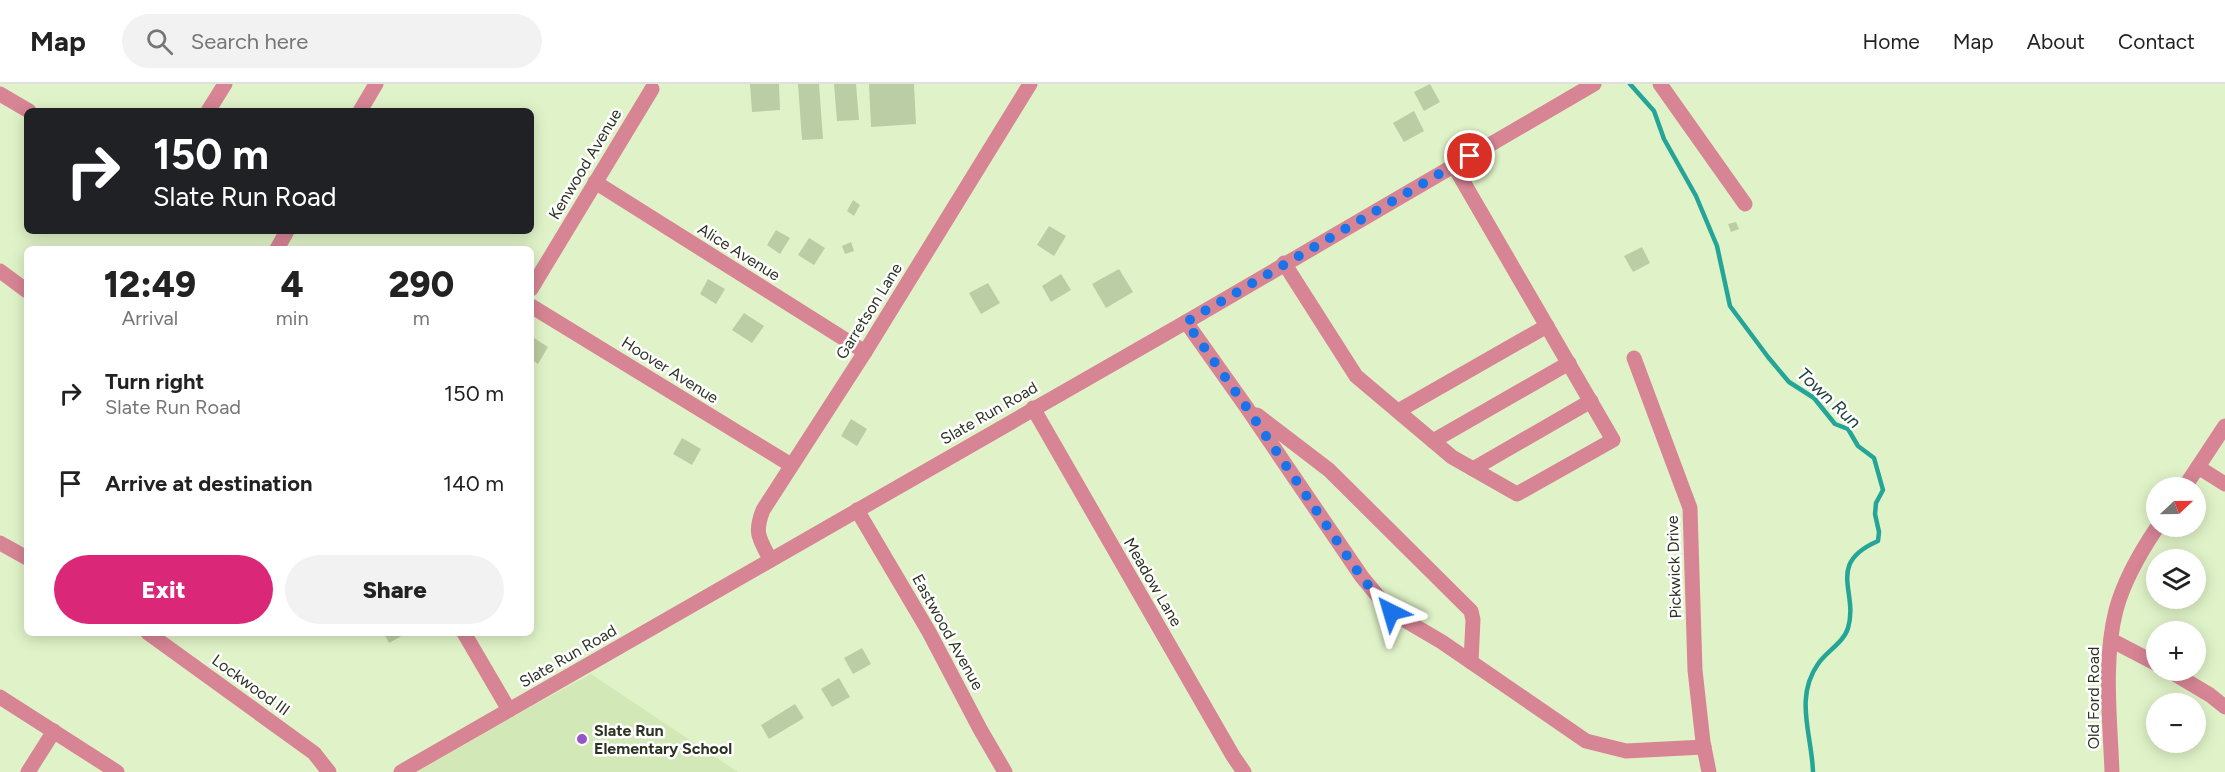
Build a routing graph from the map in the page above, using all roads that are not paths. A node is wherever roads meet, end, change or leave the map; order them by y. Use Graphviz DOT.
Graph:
graph roads {
  1 [pos="225,84"];
  2 [pos="376,84"];
  3 [pos="1030,84"];
  4 [pos="1594,84"];
  5 [pos="1660,84"];
  6 [pos="652,89"];
  7 [pos="0,94"];
  8 [pos="24,108"];
  9 [pos="210,108"];
  10 [pos="362,108"];
  11 [pos="1454,166"];
  12 [pos="595,182"];
  13 [pos="1745,204"];
  14 [pos="1284,263"];
  15 [pos="0,271"];
  16 [pos="534,284"];
  17 [pos="24,289"];
  18 [pos="534,308"];
  19 [pos="1186,322"];
  20 [pos="1547,326"];
  21 [pos="865,352"];
  22 [pos="1634,358"];
  23 [pos="1569,363"];
  24 [pos="1591,401"];
  25 [pos="1033,408"];
  26 [pos="1247,408"];
  27 [pos="1398,411"];
  28 [pos="2225,426"];
  29 [pos="1433,441"];
  30 [pos="791,465"];
  31 [pos="2198,467"];
  32 [pos="1473,469"];
  33 [pos="2191,477"];
  34 [pos="2225,484"];
  35 [pos="857,510"];
  36 [pos="2152,537"];
  37 [pos="0,543"];
  38 [pos="24,556"];
  39 [pos="770,559"];
  40 [pos="152,636"];
  41 [pos="466,636"];
  42 [pos="2110,640"];
  43 [pos="2146,658"];
  44 [pos="1471,662"];
  45 [pos="2186,681"];
  46 [pos="0,698"];
  47 [pos="2225,707"];
  48 [pos="509,710"];
  49 [pos="54,731"];
  50 [pos="1704,747"];
  51 [pos="28,772"];
  52 [pos="117,772"];
  53 [pos="329,772"];
  54 [pos="401,772"];
  55 [pos="1005,772"];
  56 [pos="1244,772"];
  57 [pos="1709,772"];
  58 [pos="2112,772"];
  1 -- 9 [label="street"];
  2 -- 10 [label="street"];
  3 -- 21 [label="street, Garretson Lane"];
  4 -- 11 [label="street, Slate Run Road"];
  5 -- 13 [label="street"];
  6 -- 12 [label="street, Kenwood Avenue"];
  7 -- 8 [label="street"];
  11 -- 14 [label="street, Slate Run Road"];
  11 -- 20 [label="street"];
  12 -- 16 [label="street, Kenwood Avenue"];
  12 -- 21 [label="street, Alice Avenue"];
  14 -- 19 [label="street, Slate Run Road"];
  14 -- 27 [label="street"];
  15 -- 17 [label="street"];
  18 -- 30 [label="street, Hoover Avenue"];
  19 -- 25 [label="street, Slate Run Road"];
  19 -- 26 [label="street"];
  20 -- 23 [label="street"];
  20 -- 27 [label="street"];
  21 -- 30 [label="street, Garretson Lane"];
  22 -- 50 [label="street, Pickwick Drive"];
  23 -- 24 [label="street"];
  23 -- 29 [label="street"];
  24 -- 32 [label="street"];
  24 -- 32 [label="street"];
  25 -- 35 [label="street, Slate Run Road"];
  25 -- 56 [label="street, Meadow Lane"];
  26 -- 44 [label="street"];
  26 -- 44 [label="street"];
  27 -- 29 [label="street"];
  28 -- 31 [label="street"];
  29 -- 32 [label="street"];
  30 -- 39 [label="street, Garretson Lane"];
  31 -- 33 [label="street"];
  31 -- 34 [label="street"];
  35 -- 39 [label="street, Slate Run Road"];
  35 -- 55 [label="street, Eastwood Avenue"];
  36 -- 42 [label="street, Old Ford Road"];
  37 -- 38 [label="street"];
  39 -- 48 [label="street, Slate Run Road"];
  40 -- 53 [label="street, Lockwood III"];
  41 -- 48 [label="street"];
  42 -- 43 [label="street"];
  42 -- 58 [label="street, Old Ford Road"];
  44 -- 50 [label="street"];
  45 -- 47 [label="street"];
  46 -- 49 [label="street"];
  48 -- 54 [label="street, Slate Run Road"];
  49 -- 51 [label="street"];
  49 -- 52 [label="street"];
  50 -- 57 [label="street, Pickwick Drive"];
}
